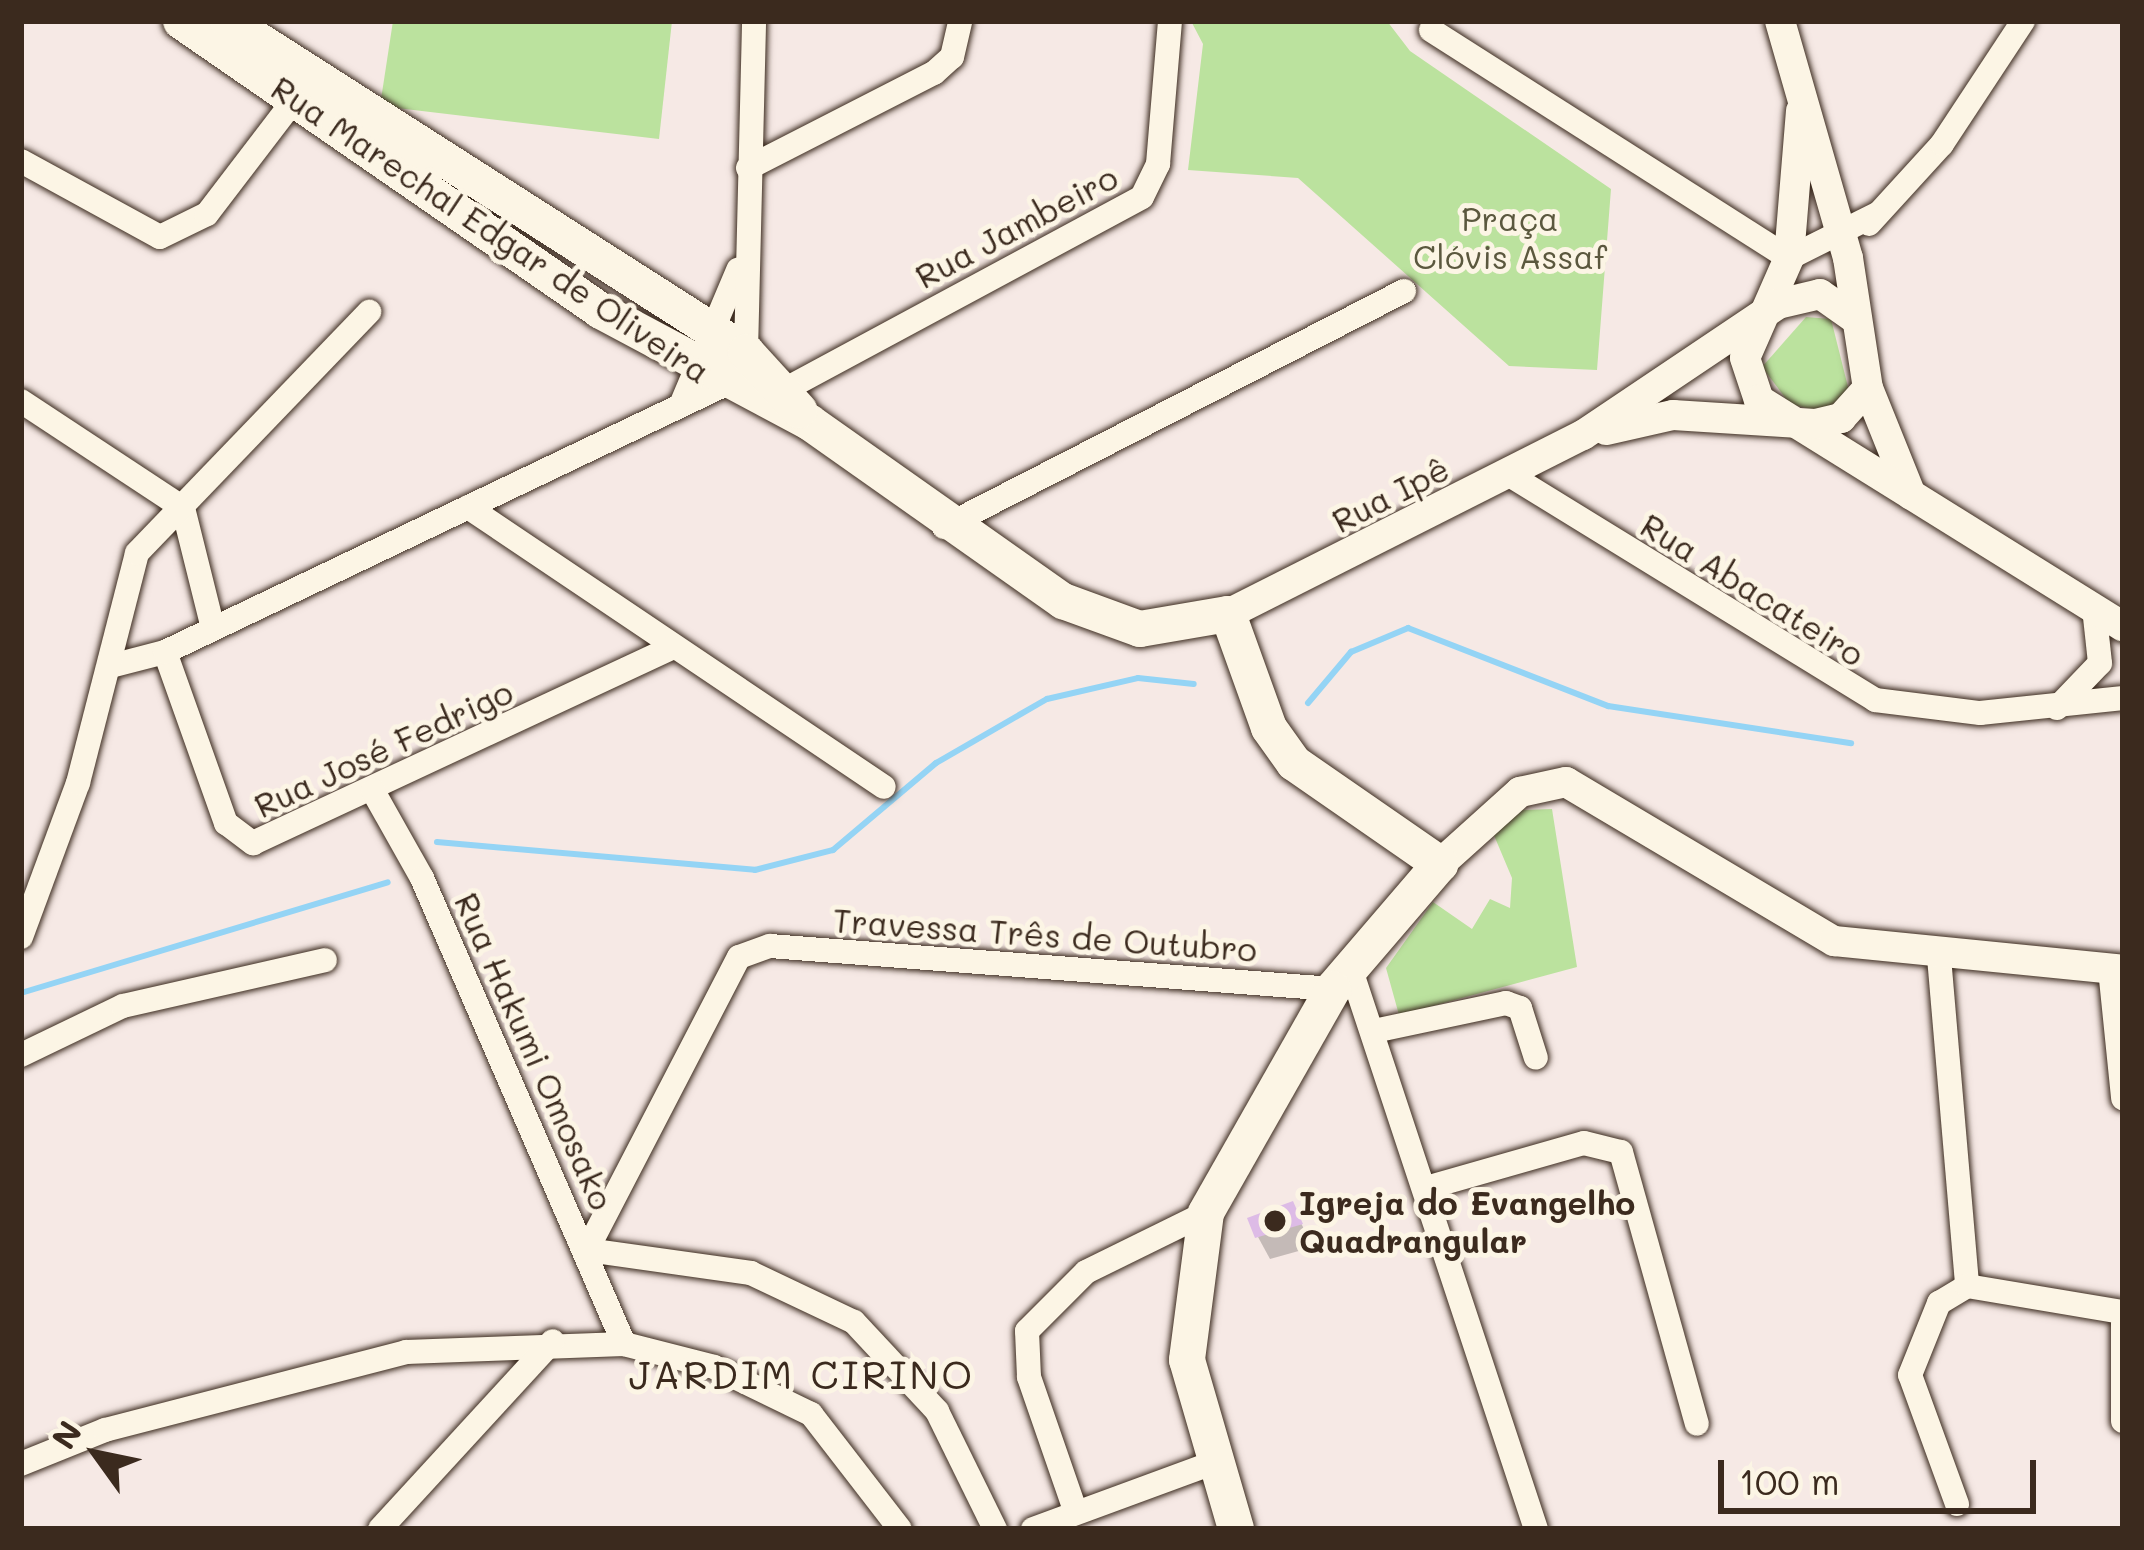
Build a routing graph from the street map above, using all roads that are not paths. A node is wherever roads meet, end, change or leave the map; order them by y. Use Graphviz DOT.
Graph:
graph roads {
  1 [pos="181,21"];
  2 [pos="228,21"];
  3 [pos="754,21"];
  4 [pos="960,21"];
  5 [pos="1170,21"];
  6 [pos="1780,21"];
  7 [pos="2023,21"];
  8 [pos="1431,30"];
  9 [pos="238,61"];
  10 [pos="295,99"];
  11 [pos="1801,111"];
  12 [pos="274,131"];
  13 [pos="21,161"];
  14 [pos="748,167"];
  15 [pos="1877,214"];
  16 [pos="1839,224"];
  17 [pos="1789,258"];
  18 [pos="1848,258"];
  19 [pos="742,259"];
  20 [pos="1404,291"];
  21 [pos="369,312"];
  22 [pos="1852,316"];
  23 [pos="1757,321"];
  24 [pos="712,334"];
  25 [pos="746,352"];
  26 [pos="692,368"];
  27 [pos="726,384"];
  28 [pos="1868,388"];
  29 [pos="773,395"];
  30 [pos="21,401"];
  31 [pos="681,405"];
  32 [pos="1778,422"];
  33 [pos="1583,435"];
  34 [pos="1508,474"];
  35 [pos="1911,495"];
  36 [pos="468,507"];
  37 [pos="183,508"];
  38 [pos="944,526"];
  39 [pos="2094,608"];
  40 [pos="1228,614"];
  41 [pos="2123,627"];
  42 [pos="213,628"];
  43 [pos="673,647"];
  44 [pos="165,652"];
  45 [pos="111,666"];
  46 [pos="2123,698"];
  47 [pos="2056,709"];
  48 [pos="884,787"];
  49 [pos="373,791"];
  50 [pos="1440,864"];
  51 [pos="21,937"];
  52 [pos="1939,958"];
  53 [pos="325,960"];
  54 [pos="2116,969"];
  55 [pos="1341,978"];
  56 [pos="1374,1031"];
  57 [pos="21,1055"];
  58 [pos="1537,1058"];
  59 [pos="2123,1098"];
  60 [pos="1426,1188"];
  61 [pos="1206,1213"];
  62 [pos="587,1250"];
  63 [pos="1967,1286"];
  64 [pos="2123,1312"];
  65 [pos="2123,1323"];
  66 [pos="553,1341"];
  67 [pos="624,1344"];
  68 [pos="2123,1421"];
  69 [pos="1697,1424"];
  70 [pos="1212,1462"];
  71 [pos="21,1464"];
  72 [pos="1957,1504"];
  73 [pos="1076,1510"];
  74 [pos="380,1529"];
  75 [pos="900,1529"];
  76 [pos="995,1529"];
  77 [pos="1033,1529"];
  78 [pos="1236,1529"];
  79 [pos="1536,1529"];
  1 -- 9 [label="main road, Rua Marechal Edgar de Oliveira"];
  2 -- 24 [label="main road, Rua Marechal Edgar de Oliveira"];
  3 -- 14 [label="street"];
  4 -- 14 [label="street"];
  5 -- 29 [label="street, Rua Jambeiro"];
  6 -- 11 [label="street"];
  7 -- 15 [label="street"];
  8 -- 17 [label="street"];
  9 -- 10 [label="main road, Rua Marechal Edgar de Oliveira"];
  9 -- 12 [label="street"];
  10 -- 12 [label="street"];
  10 -- 26 [label="main road, Rua Marechal Edgar de Oliveira"];
  11 -- 16 [label="street"];
  11 -- 17 [label="street"];
  12 -- 13 [label="street"];
  14 -- 19 [label="street"];
  15 -- 16 [label="street"];
  15 -- 18 [label="street"];
  16 -- 17 [label="street"];
  16 -- 18 [label="street"];
  17 -- 23 [label="street"];
  18 -- 22 [label="street"];
  19 -- 24 [label="street"];
  19 -- 25 [label="street"];
  20 -- 38 [label="street"];
  21 -- 37 [label="street"];
  22 -- 23 [label="street"];
  22 -- 28 [label="street"];
  23 -- 32 [label="street"];
  23 -- 33 [label="street, Rua Ipê"];
  24 -- 25 [label="main road, Rua Marechal Edgar de Oliveira"];
  24 -- 26 [label="street"];
  25 -- 27 [label="street"];
  25 -- 29 [label="main road, Rua Marechal Edgar de Oliveira"];
  26 -- 27 [label="main road, Rua Marechal Edgar de Oliveira"];
  26 -- 31 [label="street"];
  27 -- 29 [label="main road, Rua Marechal Edgar de Oliveira"];
  27 -- 31 [label="street"];
  28 -- 32 [label="street"];
  28 -- 35 [label="street"];
  29 -- 38 [label="main road, Rua Marechal Edgar de Oliveira"];
  30 -- 37 [label="street"];
  31 -- 36 [label="street"];
  32 -- 33 [label="street, Rua Ipê"];
  32 -- 35 [label="street"];
  33 -- 34 [label="street, Rua Ipê"];
  34 -- 40 [label="street, Rua Ipê"];
  34 -- 47 [label="street, Rua Abacateiro"];
  35 -- 39 [label="street"];
  36 -- 42 [label="street"];
  36 -- 43 [label="street"];
  37 -- 42 [label="street"];
  37 -- 45 [label="street"];
  38 -- 40 [label="main road, Rua Marechal Edgar de Oliveira"];
  39 -- 41 [label="street"];
  39 -- 47 [label="street"];
  40 -- 50 [label="main road"];
  42 -- 44 [label="street"];
  43 -- 48 [label="street"];
  43 -- 49 [label="street, Rua José Fedrigo"];
  44 -- 45 [label="street"];
  44 -- 49 [label="street, Rua José Fedrigo"];
  45 -- 51 [label="street"];
  46 -- 47 [label="street, Rua Abacateiro"];
  49 -- 62 [label="street, Rua Hakumi Omosako"];
  50 -- 52 [label="street"];
  50 -- 55 [label="main road"];
  52 -- 54 [label="street"];
  52 -- 63 [label="street"];
  53 -- 57 [label="street"];
  54 -- 59 [label="street"];
  55 -- 56 [label="street"];
  55 -- 61 [label="main road"];
  55 -- 62 [label="street, Travessa Três de Outubro"];
  56 -- 58 [label="street"];
  56 -- 60 [label="street"];
  60 -- 69 [label="street"];
  60 -- 79 [label="street"];
  61 -- 70 [label="main road"];
  61 -- 73 [label="street"];
  62 -- 67 [label="street, Rua Hakumi Omosako"];
  62 -- 76 [label="street"];
  63 -- 64 [label="street"];
  63 -- 72 [label="street"];
  65 -- 68 [label="street"];
  66 -- 67 [label="street"];
  66 -- 71 [label="street"];
  66 -- 74 [label="street"];
  67 -- 75 [label="street"];
  70 -- 73 [label="street"];
  70 -- 78 [label="main road"];
  73 -- 77 [label="street"];
}
